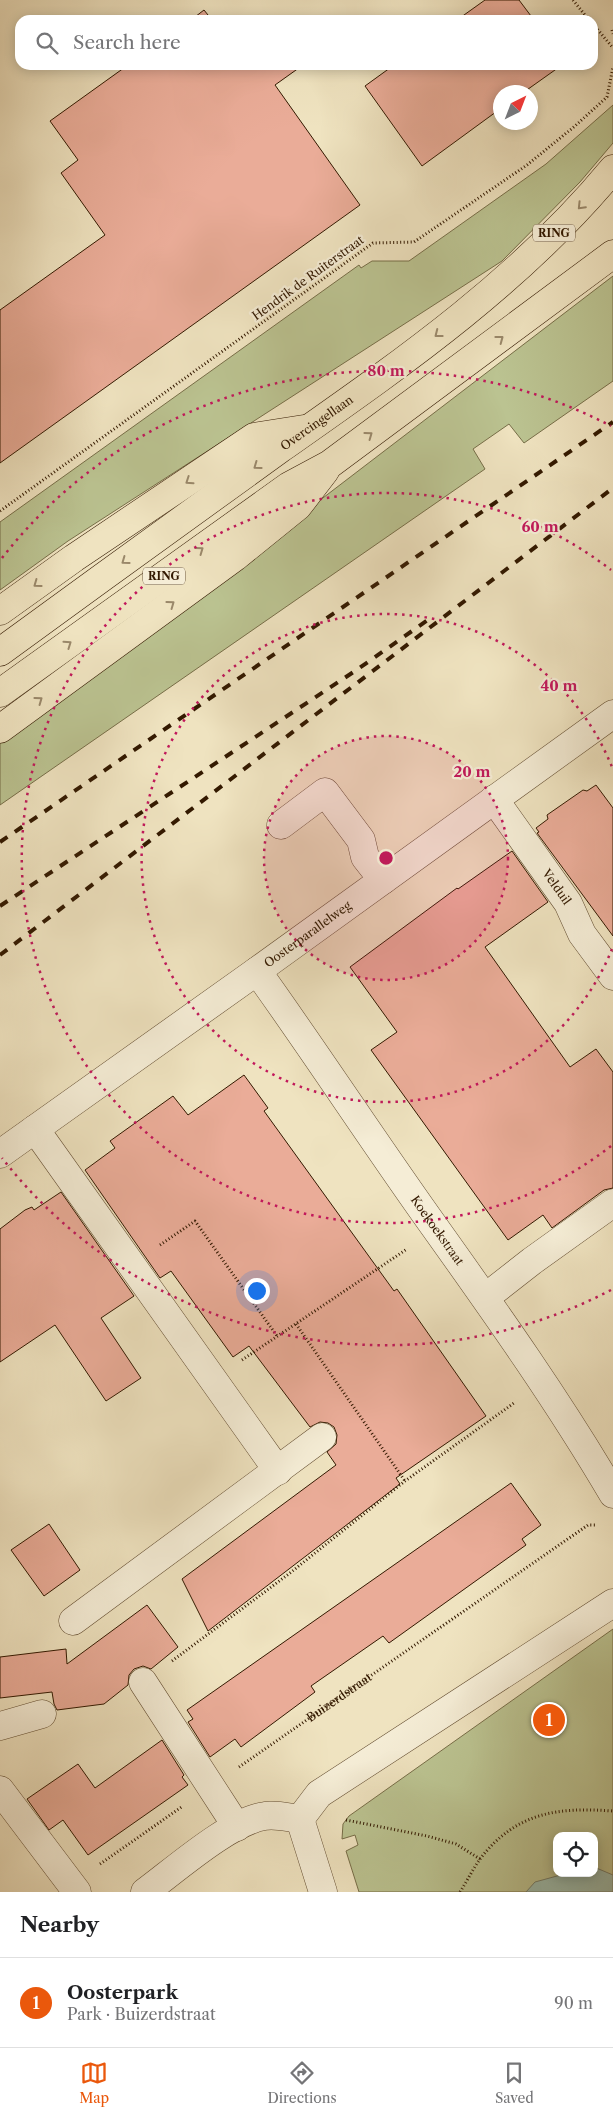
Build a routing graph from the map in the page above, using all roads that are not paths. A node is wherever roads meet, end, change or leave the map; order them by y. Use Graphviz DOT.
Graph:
graph roads {
  1 [pos="613,169"];
  2 [pos="613,254"];
  3 [pos="311,428"];
  4 [pos="330,464"];
  5 [pos="0,611"];
  6 [pos="0,652"];
  7 [pos="0,693"];
  8 [pos="613,714"];
  9 [pos="0,729"];
  10 [pos="494,799"];
  11 [pos="281,825"];
  12 [pos="382,880"];
  13 [pos="257,971"];
  14 [pos="613,976"];
  15 [pos="35,1130"];
  16 [pos="0,1154"];
  17 [pos="613,1203"];
  18 [pos="486,1297"];
  19 [pos="322,1437"];
  20 [pos="278,1471"];
  21 [pos="613,1494"];
  22 [pos="613,1603"];
  23 [pos="73,1621"];
  24 [pos="143,1682"];
  25 [pos="42,1714"];
  26 [pos="0,1726"];
  27 [pos="0,1790"];
  28 [pos="300,1819"];
  29 [pos="237,1827"];
  30 [pos="74,1888"];
  31 [pos="145,1892"];
  32 [pos="322,1892"];
  1 -- 3 [label="main road, Overcingellaan / RING, one-way"];
  4 -- 2 [label="main road, RING, one-way"];
  3 -- 5 [label="main road, one-way"];
  3 -- 6 [label="main road, Overcingellaan / RING, one-way"];
  7 -- 4 [label="main road, RING, one-way"];
  9 -- 4 [label="main road, one-way"];
  8 -- 10 [label="street, Oosterparallelweg"];
  10 -- 12 [label="street, Oosterparallelweg"];
  10 -- 14 [label="street, Velduil"];
  11 -- 12 [label="street"];
  12 -- 13 [label="street, Oosterparallelweg"];
  13 -- 15 [label="street, Oosterparallelweg"];
  13 -- 18 [label="street, Koekoekstraat"];
  15 -- 16 [label="street, Oosterparallelweg"];
  15 -- 20 [label="street"];
  17 -- 18 [label="street"];
  18 -- 21 [label="street, Koekoekstraat"];
  19 -- 20 [label="street"];
  20 -- 23 [label="street"];
  22 -- 28 [label="street"];
  24 -- 29 [label="street"];
  25 -- 26 [label="street"];
  27 -- 30 [label="street"];
  28 -- 29 [label="street"];
  28 -- 32 [label="street"];
  29 -- 31 [label="street"];
}
